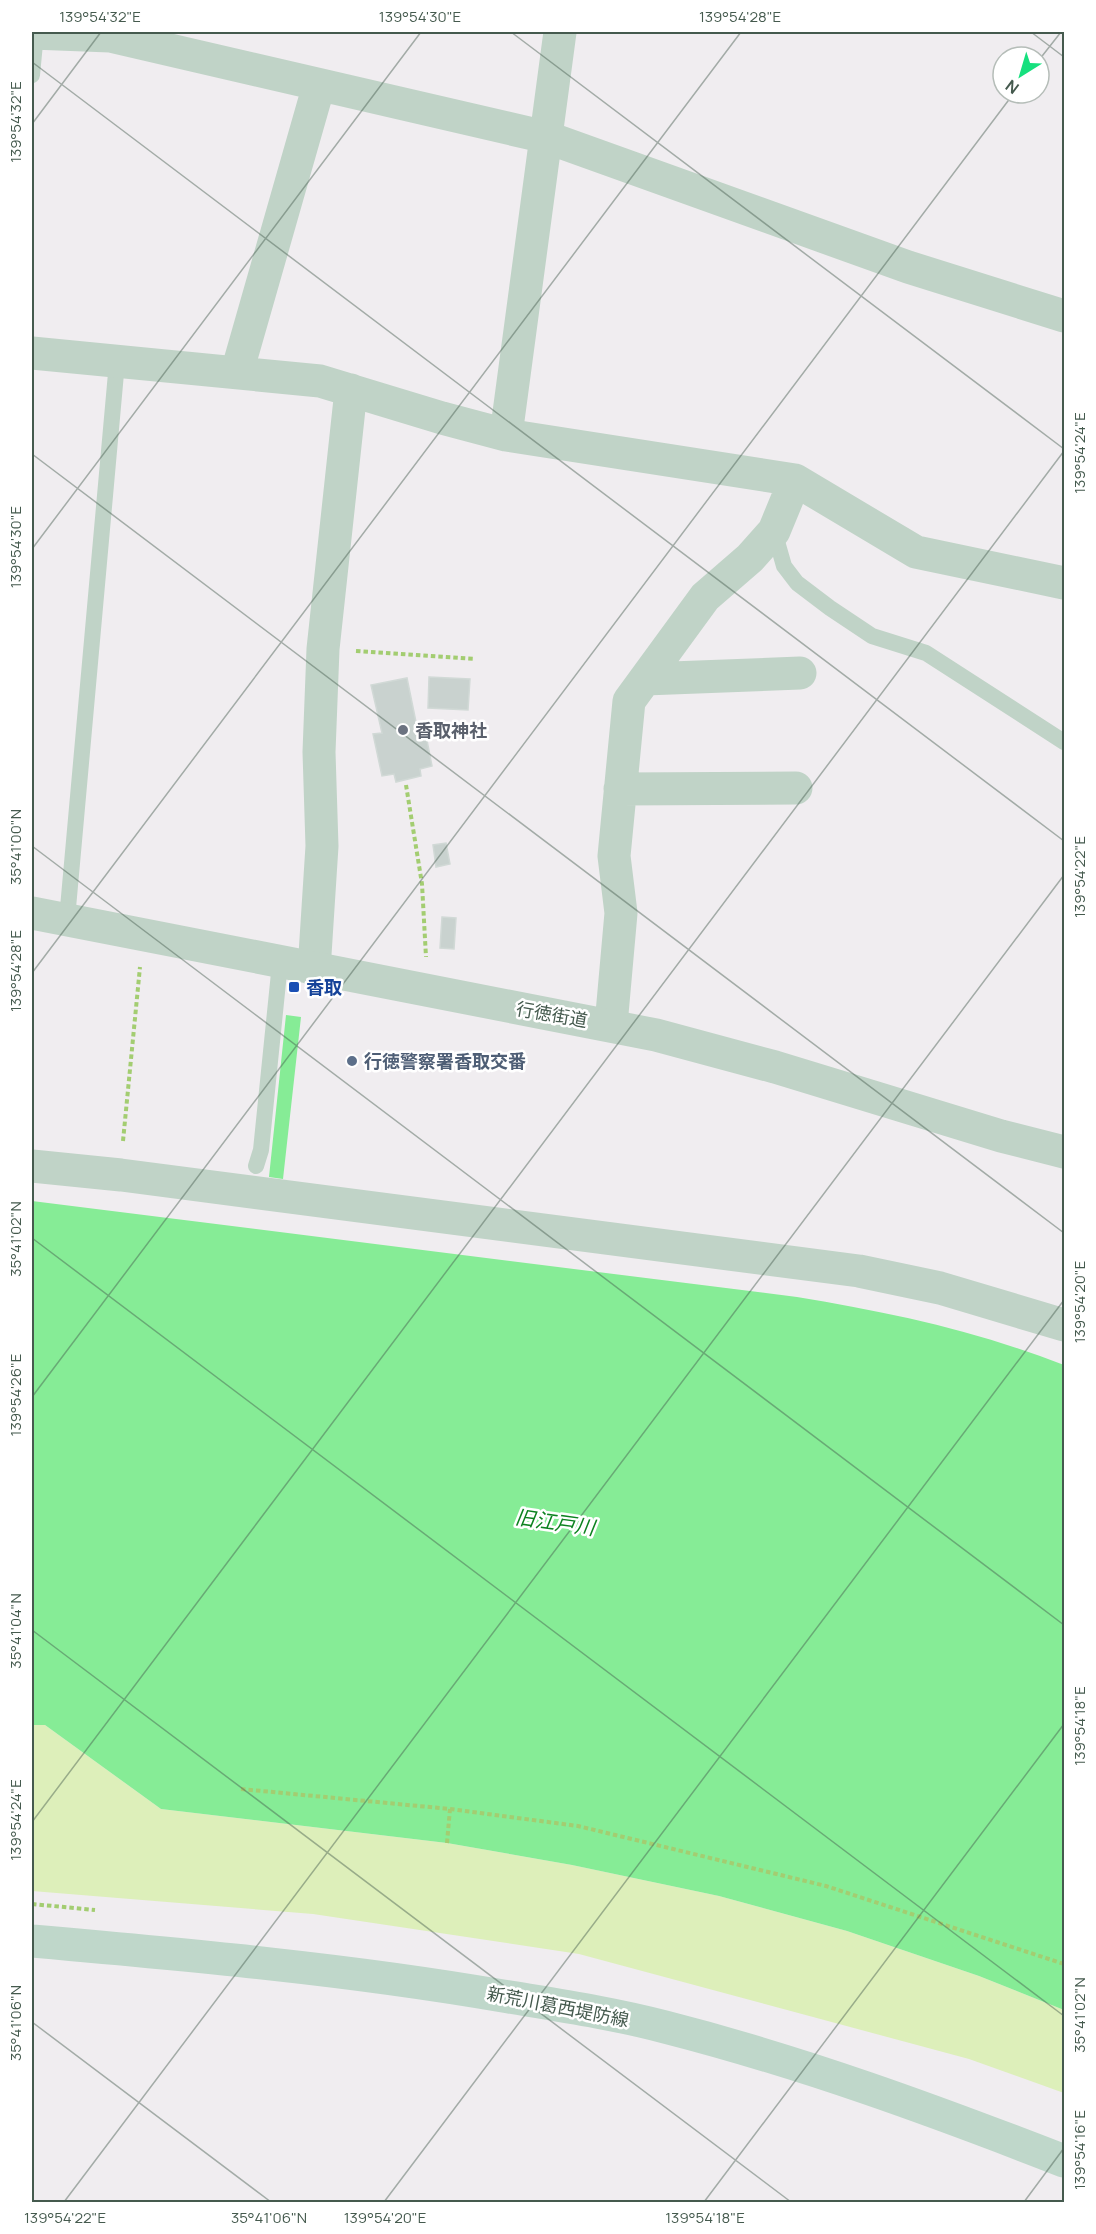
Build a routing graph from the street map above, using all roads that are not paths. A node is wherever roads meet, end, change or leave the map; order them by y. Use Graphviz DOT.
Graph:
graph roads {
  1 [pos="560,32"];
  2 [pos="34,33"];
  3 [pos="32,75"];
  4 [pos="319,86"];
  5 [pos="546,137"];
  6 [pos="1065,316"];
  7 [pos="32,353"];
  8 [pos="117,362"];
  9 [pos="237,372"];
  10 [pos="351,390"];
  11 [pos="506,435"];
  12 [pos="795,480"];
  13 [pos="774,531"];
  14 [pos="1065,583"];
  15 [pos="800,674"];
  16 [pos="645,679"];
  17 [pos="1065,742"];
  18 [pos="796,788"];
  19 [pos="620,789"];
  20 [pos="32,914"];
  21 [pos="67,919"];
  22 [pos="280,963"];
  23 [pos="314,970"];
  24 [pos="611,1025"];
  25 [pos="1065,1152"];
  26 [pos="32,1166"];
  27 [pos="256,1166"];
  28 [pos="1065,1325"];
  29 [pos="32,1941"];
  30 [pos="1065,2161"];
  1 -- 5 [label="street"];
  2 -- 3 [label="lane"];
  2 -- 4 [label="street"];
  4 -- 5 [label="street"];
  4 -- 9 [label="street"];
  5 -- 6 [label="street"];
  5 -- 11 [label="street"];
  7 -- 8 [label="street"];
  8 -- 9 [label="street"];
  8 -- 21 [label="lane"];
  9 -- 10 [label="street"];
  10 -- 11 [label="street"];
  10 -- 23 [label="street"];
  11 -- 12 [label="street"];
  12 -- 13 [label="street"];
  12 -- 14 [label="street"];
  13 -- 16 [label="street"];
  13 -- 17 [label="lane"];
  15 -- 16 [label="street"];
  16 -- 19 [label="street"];
  18 -- 19 [label="street"];
  19 -- 24 [label="street"];
  20 -- 21 [label="street, 行徳街道"];
  21 -- 22 [label="street, 行徳街道"];
  22 -- 23 [label="street, 行徳街道"];
  22 -- 27 [label="lane"];
  23 -- 24 [label="street, 行徳街道"];
  24 -- 25 [label="street, 行徳街道"];
  26 -- 28 [label="street"];
  29 -- 30 [label="main road, 新荒川葛西堤防線"];
}
